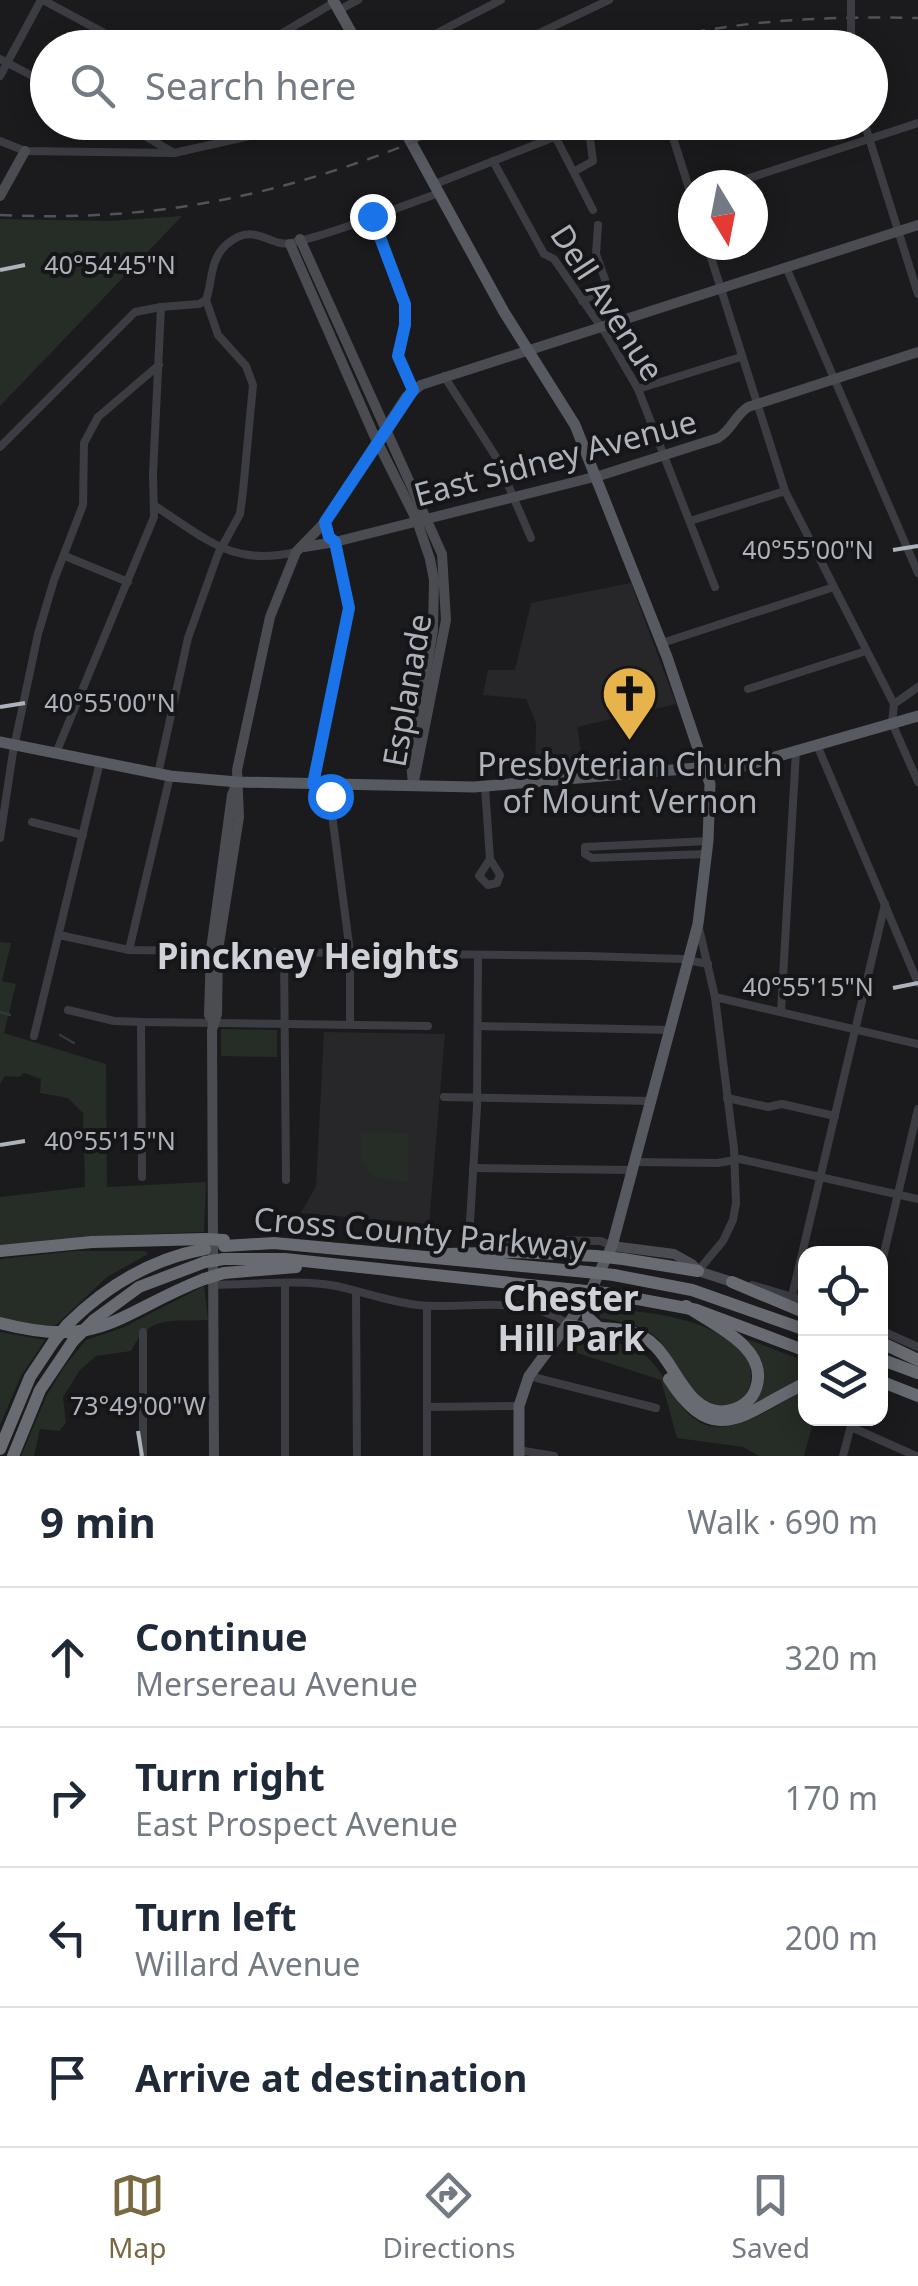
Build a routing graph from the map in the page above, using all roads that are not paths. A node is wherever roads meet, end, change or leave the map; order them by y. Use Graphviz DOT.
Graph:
graph roads {
  1 [pos="42,0"];
  2 [pos="358,0"];
  3 [pos="501,0"];
  4 [pos="609,0"];
  5 [pos="851,0"];
  6 [pos="336,4"];
  7 [pos="98,30"];
  8 [pos="286,30"];
  9 [pos="350,30"];
  10 [pos="443,30"];
  11 [pos="546,30"];
  12 [pos="851,30"];
  13 [pos="4,61"];
  14 [pos="30,75"];
  15 [pos="0,76"];
  16 [pos="918,123"];
  17 [pos="888,132"];
  18 [pos="0,140"];
  19 [pos="152,140"];
  20 [pos="237,140"];
  21 [pos="410,140"];
  22 [pos="546,140"];
  23 [pos="558,140"];
  24 [pos="591,140"];
  25 [pos="674,140"];
  26 [pos="864,140"];
  27 [pos="871,140"];
  28 [pos="26,150"];
  29 [pos="174,153"];
  30 [pos="493,160"];
  31 [pos="684,170"];
  32 [pos="575,171"];
  33 [pos="768,172"];
  34 [pos="437,188"];
  35 [pos="0,196"];
  36 [pos="593,210"];
  37 [pos="372,216"];
  38 [pos="598,225"];
  39 [pos="918,225"];
  40 [pos="898,231"];
  41 [pos="295,241"];
  42 [pos="712,260"];
  43 [pos="786,267"];
  44 [pos="720,288"];
  45 [pos="918,294"];
  46 [pos="206,300"];
  47 [pos="582,301"];
  48 [pos="161,308"];
  49 [pos="601,326"];
  50 [pos="530,349"];
  51 [pos="918,352"];
  52 [pos="741,357"];
  53 [pos="159,365"];
  54 [pos="444,376"];
  55 [pos="834,379"];
  56 [pos="413,390"];
  57 [pos="638,390"];
  58 [pos="757,403"];
  59 [pos="381,435"];
  60 [pos="0,448"];
  61 [pos="666,455"];
  62 [pos="598,476"];
  63 [pos="785,490"];
  64 [pos="514,496"];
  65 [pos="155,506"];
  66 [pos="422,520"];
  67 [pos="690,521"];
  68 [pos="325,522"];
  69 [pos="531,538"];
  70 [pos="335,542"];
  71 [pos="222,547"];
  72 [pos="300,549"];
  73 [pos="66,556"];
  74 [pos="918,574"];
  75 [pos="128,582"];
  76 [pos="715,586"];
  77 [pos="834,586"];
  78 [pos="662,643"];
  79 [pos="866,651"];
  80 [pos="918,687"];
  81 [pos="748,689"];
  82 [pos="894,704"];
  83 [pos="918,716"];
  84 [pos="892,723"];
  85 [pos="0,742"];
  86 [pos="15,745"];
  87 [pos="817,745"];
  88 [pos="796,752"];
  89 [pos="56,753"];
  90 [pos="100,762"];
  91 [pos="706,770"];
  92 [pos="164,775"];
  93 [pos="237,782"];
  94 [pos="918,782"];
  95 [pos="313,784"];
  96 [pos="328,784"];
  97 [pos="413,786"];
  98 [pos="485,787"];
  99 [pos="2,818"];
  100 [pos="32,822"];
  101 [pos="84,835"];
  102 [pos="0,838"];
  103 [pos="707,848"];
  104 [pos="584,851"];
  105 [pos="490,859"];
  106 [pos="884,904"];
  107 [pos="698,924"];
  108 [pos="59,935"];
  109 [pos="129,950"];
  110 [pos="215,950"];
  111 [pos="284,952"];
  112 [pos="350,952"];
  113 [pos="478,955"];
  114 [pos="689,960"];
  115 [pos="708,964"];
  116 [pos="918,983"];
  117 [pos="715,997"];
  118 [pos="68,1010"];
  119 [pos="781,1012"];
  120 [pos="213,1021"];
  121 [pos="141,1022"];
  122 [pos="283,1023"];
  123 [pos="350,1024"];
  124 [pos="428,1026"];
  125 [pos="478,1026"];
  126 [pos="856,1029"];
  127 [pos="671,1030"];
  128 [pos="34,1036"];
  129 [pos="918,1044"];
  130 [pos="444,1096"];
  131 [pos="478,1097"];
  132 [pos="727,1098"];
  133 [pos="652,1101"];
  134 [pos="918,1109"];
  135 [pos="835,1116"];
  136 [pos="735,1160"];
  137 [pos="634,1166"];
  138 [pos="473,1168"];
  139 [pos="822,1176"];
  140 [pos="142,1177"];
  141 [pos="286,1180"];
  142 [pos="898,1194"];
  143 [pos="918,1198"];
  144 [pos="612,1246"];
  145 [pos="886,1246"];
  146 [pos="205,1250"];
  147 [pos="0,1252"];
  148 [pos="224,1254"];
  149 [pos="713,1255"];
  150 [pos="428,1257"];
  151 [pos="705,1273"];
  152 [pos="209,1282"];
  153 [pos="732,1282"];
  154 [pos="285,1286"];
  155 [pos="356,1292"];
  156 [pos="582,1294"];
  157 [pos="792,1296"];
  158 [pos="798,1298"];
  159 [pos="427,1306"];
  160 [pos="686,1306"];
  161 [pos="798,1310"];
  162 [pos="0,1323"];
  163 [pos="568,1325"];
  164 [pos="798,1327"];
  165 [pos="600,1328"];
  166 [pos="143,1332"];
  167 [pos="888,1334"];
  168 [pos="888,1346"];
  169 [pos="918,1347"];
  170 [pos="798,1348"];
  171 [pos="918,1360"];
  172 [pos="888,1362"];
  173 [pos="918,1373"];
  174 [pos="528,1376"];
  175 [pos="798,1387"];
  176 [pos="888,1388"];
  177 [pos="918,1397"];
  178 [pos="519,1406"];
  179 [pos="427,1407"];
  180 [pos="656,1408"];
  181 [pos="851,1426"];
  182 [pos="860,1426"];
  183 [pos="0,1449"];
  184 [pos="518,1453"];
  185 [pos="12,1456"];
  186 [pos="144,1456"];
  187 [pos="214,1456"];
  188 [pos="286,1456"];
  189 [pos="357,1456"];
  190 [pos="428,1456"];
  191 [pos="554,1456"];
  192 [pos="844,1456"];
  193 [pos="916,1456"];
  1 -- 7 [label="street"];
  1 -- 13 [label="street"];
  2 -- 6 [label="street"];
  3 -- 10 [label="street"];
  4 -- 11 [label="street"];
  5 -- 12 [label="street, bridge"];
  6 -- 8 [label="street"];
  6 -- 9 [label="main road"];
  13 -- 14 [label="street"];
  13 -- 15 [label="street"];
  16 -- 17 [label="street"];
  18 -- 28 [label="street"];
  19 -- 29 [label="street"];
  20 -- 29 [label="street"];
  21 -- 34 [label="main road"];
  22 -- 30 [label="street"];
  23 -- 32 [label="street"];
  24 -- 32 [label="street"];
  25 -- 31 [label="street"];
  26 -- 33 [label="street"];
  27 -- 40 [label="street"];
  28 -- 29 [label="street"];
  28 -- 35 [label="street"];
  30 -- 34 [label="street"];
  30 -- 47 [label="street, Dell Avenue"];
  32 -- 36 [label="street"];
  34 -- 37 [label="street"];
  34 -- 50 [label="main road"];
  37 -- 41 [label="street"];
  37 -- 56 [label="street"];
  38 -- 47 [label="street"];
  39 -- 40 [label="street"];
  40 -- 43 [label="street"];
  40 -- 45 [label="street"];
  41 -- 46 [label="street"];
  41 -- 59 [label="street, Esplanade"];
  42 -- 44 [label="street"];
  43 -- 44 [label="street"];
  43 -- 55 [label="street"];
  44 -- 49 [label="street"];
  44 -- 52 [label="street"];
  46 -- 48 [label="street"];
  46 -- 71 [label="street"];
  47 -- 49 [label="street, Dell Avenue"];
  48 -- 53 [label="street"];
  48 -- 60 [label="street"];
  49 -- 50 [label="street"];
  49 -- 57 [label="street, Dell Avenue"];
  50 -- 54 [label="street"];
  50 -- 62 [label="main road"];
  51 -- 55 [label="street, East Sidney Avenue"];
  52 -- 57 [label="street"];
  52 -- 58 [label="street"];
  53 -- 65 [label="street"];
  53 -- 73 [label="street"];
  54 -- 56 [label="street"];
  54 -- 64 [label="street"];
  55 -- 58 [label="street, East Sidney Avenue"];
  55 -- 74 [label="street"];
  56 -- 59 [label="street"];
  57 -- 61 [label="street, Dell Avenue"];
  58 -- 61 [label="street, East Sidney Avenue"];
  58 -- 63 [label="street"];
  59 -- 66 [label="street, Esplanade"];
  59 -- 68 [label="street"];
  61 -- 62 [label="street, East Sidney Avenue"];
  61 -- 67 [label="street, Dell Avenue"];
  62 -- 64 [label="street, East Sidney Avenue"];
  62 -- 78 [label="main road"];
  63 -- 67 [label="street"];
  63 -- 77 [label="street"];
  64 -- 66 [label="street, East Sidney Avenue"];
  64 -- 69 [label="street"];
  65 -- 71 [label="street"];
  65 -- 75 [label="street"];
  66 -- 70 [label="street, East Sidney Avenue"];
  66 -- 97 [label="street, Esplanade"];
  67 -- 76 [label="street, Dell Avenue"];
  68 -- 70 [label="street"];
  68 -- 72 [label="street"];
  70 -- 72 [label="street, East Sidney Avenue"];
  70 -- 95 [label="street"];
  71 -- 72 [label="street"];
  71 -- 92 [label="street"];
  72 -- 93 [label="street"];
  73 -- 75 [label="street"];
  73 -- 86 [label="street"];
  75 -- 89 [label="street"];
  77 -- 78 [label="street"];
  77 -- 79 [label="street"];
  78 -- 91 [label="main road"];
  79 -- 81 [label="street"];
  79 -- 82 [label="street"];
  80 -- 82 [label="street"];
  82 -- 84 [label="street"];
  83 -- 84 [label="main road"];
  84 -- 87 [label="main road"];
  84 -- 94 [label="street"];
  85 -- 86 [label="main road"];
  86 -- 89 [label="main road"];
  86 -- 99 [label="street"];
  87 -- 88 [label="main road"];
  87 -- 106 [label="street"];
  88 -- 91 [label="main road"];
  88 -- 119 [label="street"];
  89 -- 90 [label="main road"];
  90 -- 92 [label="main road"];
  90 -- 101 [label="street"];
  91 -- 98 [label="main road"];
  91 -- 103 [label="main road"];
  92 -- 93 [label="main road"];
  92 -- 109 [label="street"];
  93 -- 95 [label="main road"];
  93 -- 110 [label="street"];
  95 -- 96 [label="main road"];
  96 -- 97 [label="main road"];
  96 -- 112 [label="street"];
  97 -- 98 [label="main road"];
  98 -- 105 [label="street"];
  99 -- 102 [label="street"];
  100 -- 101 [label="street"];
  101 -- 108 [label="street"];
  103 -- 104 [label="street"];
  103 -- 107 [label="main road"];
  106 -- 116 [label="street"];
  106 -- 126 [label="street"];
  107 -- 114 [label="main road"];
  107 -- 115 [label="street"];
  108 -- 109 [label="street"];
  108 -- 128 [label="street"];
  109 -- 110 [label="street"];
  110 -- 111 [label="street"];
  110 -- 120 [label="street"];
  111 -- 112 [label="street"];
  111 -- 122 [label="street"];
  112 -- 113 [label="street"];
  112 -- 123 [label="street"];
  113 -- 114 [label="street"];
  113 -- 125 [label="street"];
  114 -- 115 [label="street"];
  114 -- 127 [label="main road"];
  115 -- 117 [label="street"];
  117 -- 119 [label="street"];
  117 -- 132 [label="street"];
  118 -- 121 [label="street"];
  119 -- 126 [label="street"];
  120 -- 121 [label="street"];
  120 -- 122 [label="street"];
  120 -- 152 [label="street"];
  121 -- 140 [label="street"];
  122 -- 123 [label="street"];
  122 -- 141 [label="street"];
  123 -- 124 [label="street"];
  125 -- 127 [label="street"];
  125 -- 131 [label="street"];
  126 -- 129 [label="street"];
  126 -- 135 [label="street"];
  127 -- 133 [label="main road"];
  130 -- 131 [label="street"];
  131 -- 133 [label="street"];
  131 -- 138 [label="street"];
  132 -- 135 [label="street"];
  132 -- 136 [label="street"];
  133 -- 137 [label="main road"];
  134 -- 142 [label="street"];
  135 -- 139 [label="street"];
  136 -- 137 [label="street"];
  136 -- 139 [label="street"];
  136 -- 149 [label="street"];
  137 -- 138 [label="street"];
  137 -- 144 [label="main road"];
  138 -- 144 [label="street"];
  139 -- 142 [label="street"];
  139 -- 157 [label="street"];
  142 -- 143 [label="street"];
  142 -- 145 [label="street"];
  144 -- 151 [label="street"];
  144 -- 156 [label="main road"];
  146 -- 147 [label="highway"];
  146 -- 148 [label="highway, Cross County Parkway, bridge"];
  146 -- 148 [label="highway, bridge"];
  146 -- 183 [label="highway, Cross County Parkway, bridge"];
  146 -- 185 [label="highway, Cross County Parkway, bridge"];
  148 -- 150 [label="highway, Cross County Parkway"];
  148 -- 152 [label="highway, bridge"];
  148 -- 156 [label="highway, Cross County Parkway"];
  149 -- 151 [label="street"];
  149 -- 151 [label="street"];
  150 -- 151 [label="highway, bridge"];
  150 -- 164 [label="highway, Cross County Parkway, bridge"];
  151 -- 153 [label="street"];
  152 -- 154 [label="street"];
  152 -- 162 [label="highway"];
  152 -- 187 [label="street"];
  153 -- 157 [label="street"];
  153 -- 161 [label="highway"];
  154 -- 155 [label="street"];
  154 -- 188 [label="street"];
  155 -- 159 [label="street"];
  155 -- 189 [label="street"];
  156 -- 160 [label="highway, Cross County Parkway, bridge"];
  156 -- 163 [label="main road"];
  156 -- 165 [label="highway"];
  157 -- 158 [label="street"];
  159 -- 163 [label="street"];
  159 -- 179 [label="street"];
  160 -- 165 [label="highway"];
  160 -- 170 [label="highway, Cross County Parkway"];
  163 -- 165 [label="highway"];
  163 -- 174 [label="main road"];
  163 -- 175 [label="highway"];
  166 -- 186 [label="street"];
  167 -- 169 [label="street"];
  168 -- 171 [label="highway"];
  172 -- 173 [label="highway"];
  174 -- 178 [label="main road"];
  174 -- 180 [label="street"];
  176 -- 177 [label="highway"];
  178 -- 179 [label="street"];
  178 -- 184 [label="main road"];
  179 -- 190 [label="street"];
  181 -- 192 [label="street"];
  182 -- 193 [label="street"];
  184 -- 191 [label="street"];
}
